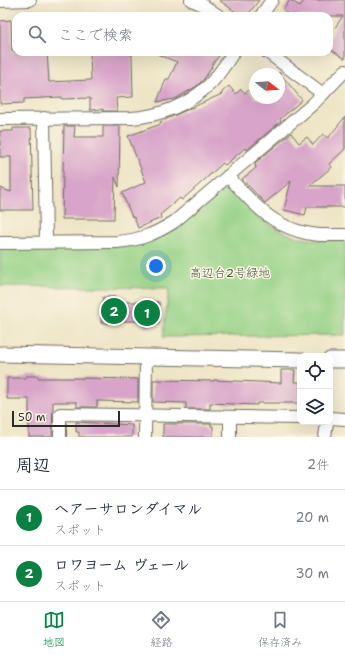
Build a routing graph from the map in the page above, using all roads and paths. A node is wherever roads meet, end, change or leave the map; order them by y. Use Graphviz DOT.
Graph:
graph roads {
  1 [pos="30,0"];
  2 [pos="191,0"];
  3 [pos="272,0"];
  4 [pos="0,1"];
  5 [pos="213,12"];
  6 [pos="263,12"];
  7 [pos="231,56"];
  8 [pos="272,56"];
  9 [pos="345,71"];
  10 [pos="323,94"];
  11 [pos="44,118"];
  12 [pos="0,119"];
  13 [pos="228,176"];
  14 [pos="345,234"];
  15 [pos="46,242"];
  16 [pos="0,243"];
  17 [pos="0,354"];
  18 [pos="146,357"];
  19 [pos="297,360"];
  20 [pos="333,360"];
  21 [pos="345,360"];
  22 [pos="145,416"];
  23 [pos="230,417"];
  24 [pos="297,418"];
  25 [pos="333,418"];
  26 [pos="345,419"];
  27 [pos="327,425"];
  28 [pos="60,437"];
  29 [pos="145,437"];
  30 [pos="230,437"];
  31 [pos="325,437"];
  1 -- 4 [label="street"];
  2 -- 5 [label="street"];
  3 -- 6 [label="street"];
  7 -- 11 [label="street"];
  8 -- 10 [label="street"];
  9 -- 10 [label="street"];
  10 -- 13 [label="street"];
  11 -- 12 [label="street"];
  11 -- 15 [label="street"];
  13 -- 14 [label="street"];
  13 -- 15 [label="street"];
  15 -- 16 [label="street"];
  17 -- 18 [label="street"];
  18 -- 19 [label="street"];
  18 -- 22 [label="street"];
  20 -- 21 [label="street"];
  22 -- 23 [label="street"];
  22 -- 28 [label="street"];
  22 -- 29 [label="street"];
  23 -- 24 [label="street"];
  23 -- 30 [label="street"];
  25 -- 26 [label="street"];
  27 -- 31 [label="street"];
}
